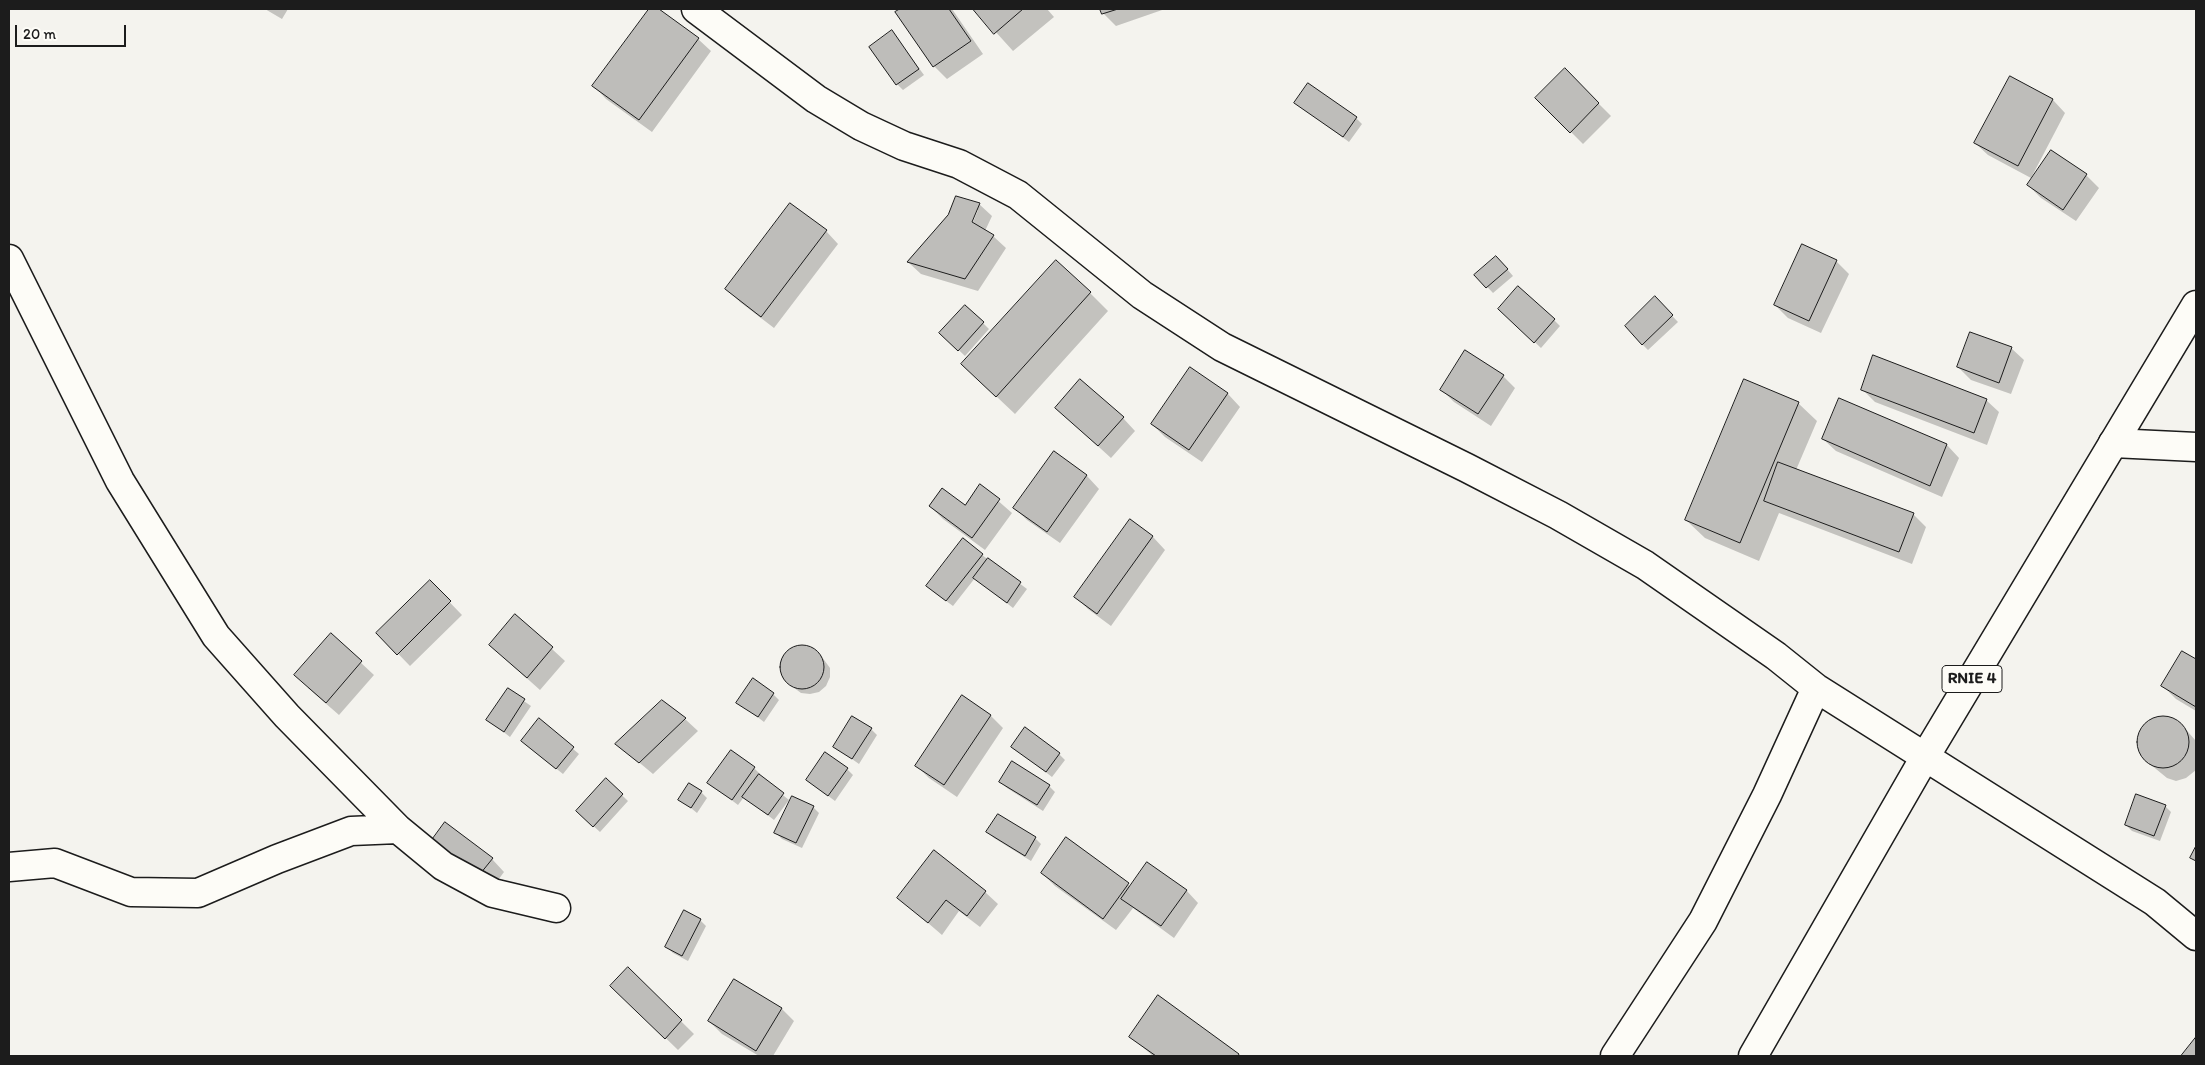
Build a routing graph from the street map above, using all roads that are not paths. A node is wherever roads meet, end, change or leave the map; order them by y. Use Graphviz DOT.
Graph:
graph roads {
  1 [pos="696,9"];
  2 [pos="9,259"];
  3 [pos="2196,305"];
  4 [pos="2113,443"];
  5 [pos="2196,447"];
  6 [pos="1816,688"];
  7 [pos="1925,757"];
  8 [pos="398,829"];
  9 [pos="9,867"];
  10 [pos="556,908"];
  11 [pos="2196,936"];
  12 [pos="1614,1056"];
  13 [pos="1753,1056"];
  1 -- 6 [label="street"];
  2 -- 8 [label="street"];
  3 -- 4 [label="street, RNIE 4"];
  4 -- 5 [label="street"];
  4 -- 7 [label="street, RNIE 4"];
  6 -- 7 [label="street"];
  6 -- 12 [label="street"];
  7 -- 11 [label="street"];
  7 -- 13 [label="street, RNIE 4"];
  8 -- 9 [label="street"];
  8 -- 10 [label="street"];
}
